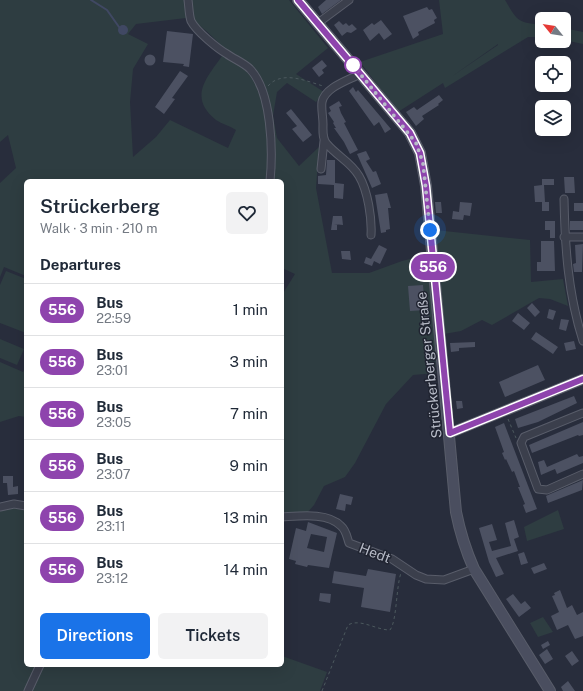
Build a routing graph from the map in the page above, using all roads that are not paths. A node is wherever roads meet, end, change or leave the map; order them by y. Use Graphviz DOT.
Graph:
graph roads {
  1 [pos="188,0"];
  2 [pos="298,0"];
  3 [pos="349,0"];
  4 [pos="318,23"];
  5 [pos="360,74"];
  6 [pos="324,141"];
  7 [pos="321,169"];
  8 [pos="270,179"];
  9 [pos="564,198"];
  10 [pos="371,235"];
  11 [pos="564,237"];
  12 [pos="583,237"];
  13 [pos="583,341"];
  14 [pos="583,379"];
  15 [pos="583,414"];
  16 [pos="450,433"];
  17 [pos="583,474"];
  18 [pos="24,506"];
  19 [pos="0,507"];
  20 [pos="284,517"];
  21 [pos="474,569"];
  22 [pos="39,667"];
  23 [pos="28,691"];
  24 [pos="550,691"];
  1 -- 8 [label="street"];
  2 -- 4 [label="main road, Strückerberger Straße"];
  3 -- 4 [label="street"];
  4 -- 5 [label="main road, Strückerberger Straße"];
  5 -- 6 [label="street"];
  5 -- 16 [label="main road, Strückerberger Straße"];
  6 -- 7 [label="street"];
  6 -- 10 [label="street"];
  9 -- 11 [label="street"];
  11 -- 12 [label="street"];
  11 -- 13 [label="street"];
  14 -- 16 [label="street"];
  15 -- 17 [label="street"];
  16 -- 21 [label="main road, Strückerberger Straße"];
  18 -- 19 [label="street"];
  20 -- 21 [label="street, Hedt"];
  21 -- 24 [label="main road, Strückerberger Straße"];
  22 -- 23 [label="street"];
}
